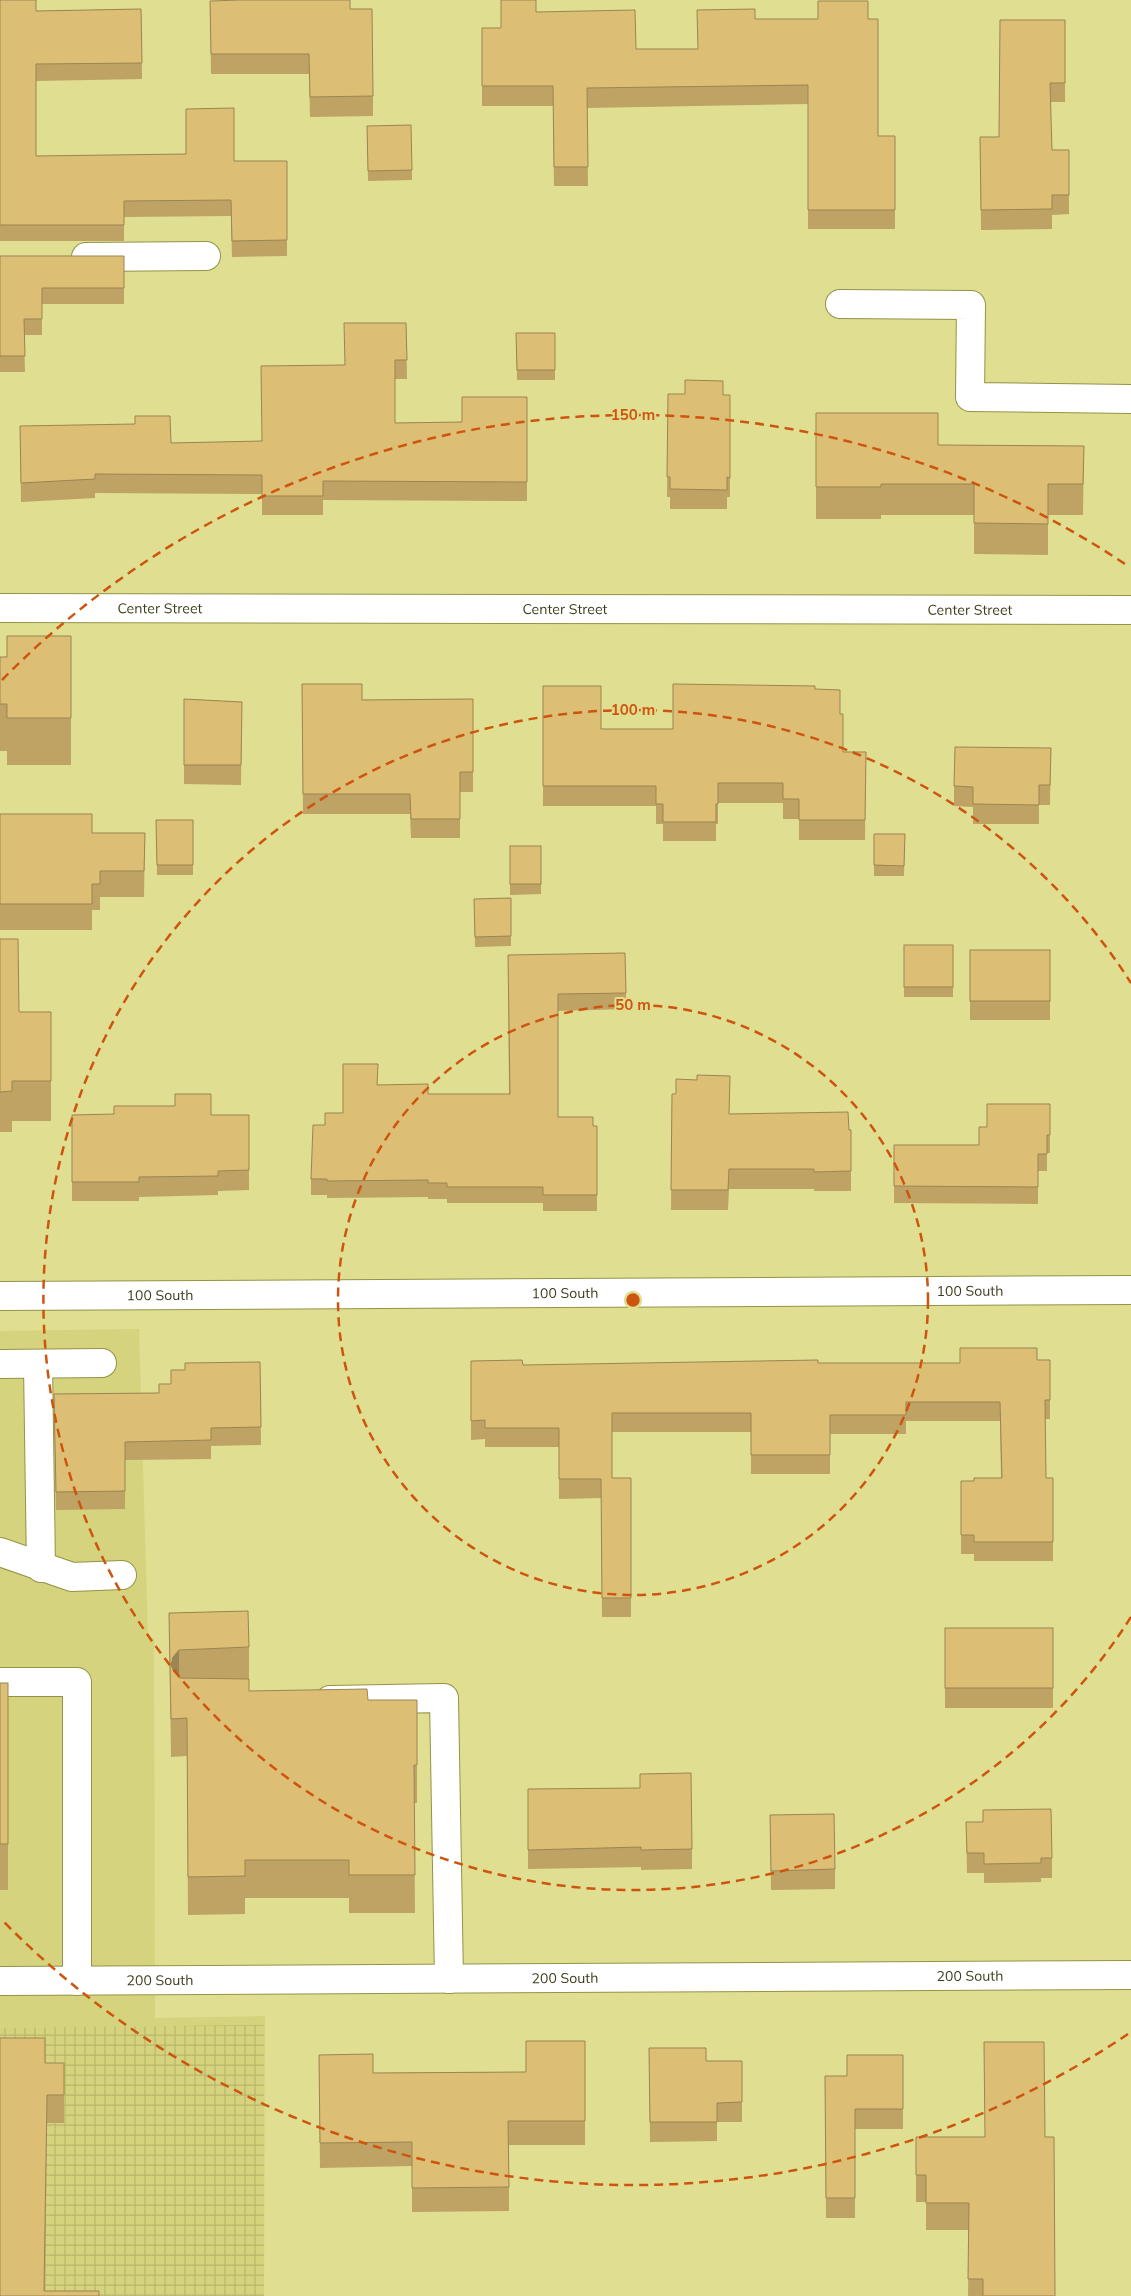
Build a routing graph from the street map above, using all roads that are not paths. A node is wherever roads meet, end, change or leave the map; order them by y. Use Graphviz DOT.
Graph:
graph roads {
  1 [pos="206,256"];
  2 [pos="59,257"];
  3 [pos="840,304"];
  4 [pos="1131,399"];
  5 [pos="0,608"];
  6 [pos="1131,610"];
  7 [pos="1131,1290"];
  8 [pos="0,1296"];
  9 [pos="102,1363"];
  10 [pos="0,1364"];
  11 [pos="38,1364"];
  12 [pos="0,1552"];
  13 [pos="41,1568"];
  14 [pos="122,1575"];
  15 [pos="0,1682"];
  16 [pos="306,1700"];
  17 [pos="1131,1975"];
  18 [pos="449,1979"];
  19 [pos="0,1981"];
  20 [pos="77,1981"];
  1 -- 2 [label="street"];
  3 -- 4 [label="street"];
  5 -- 6 [label="street, Center Street"];
  7 -- 8 [label="street, 100 South"];
  9 -- 11 [label="street"];
  10 -- 11 [label="street"];
  11 -- 13 [label="street"];
  12 -- 13 [label="street"];
  13 -- 14 [label="street"];
  15 -- 20 [label="street"];
  16 -- 18 [label="street"];
  17 -- 18 [label="street, 200 South"];
  18 -- 20 [label="street, 200 South"];
  19 -- 20 [label="street, 200 South"];
}
